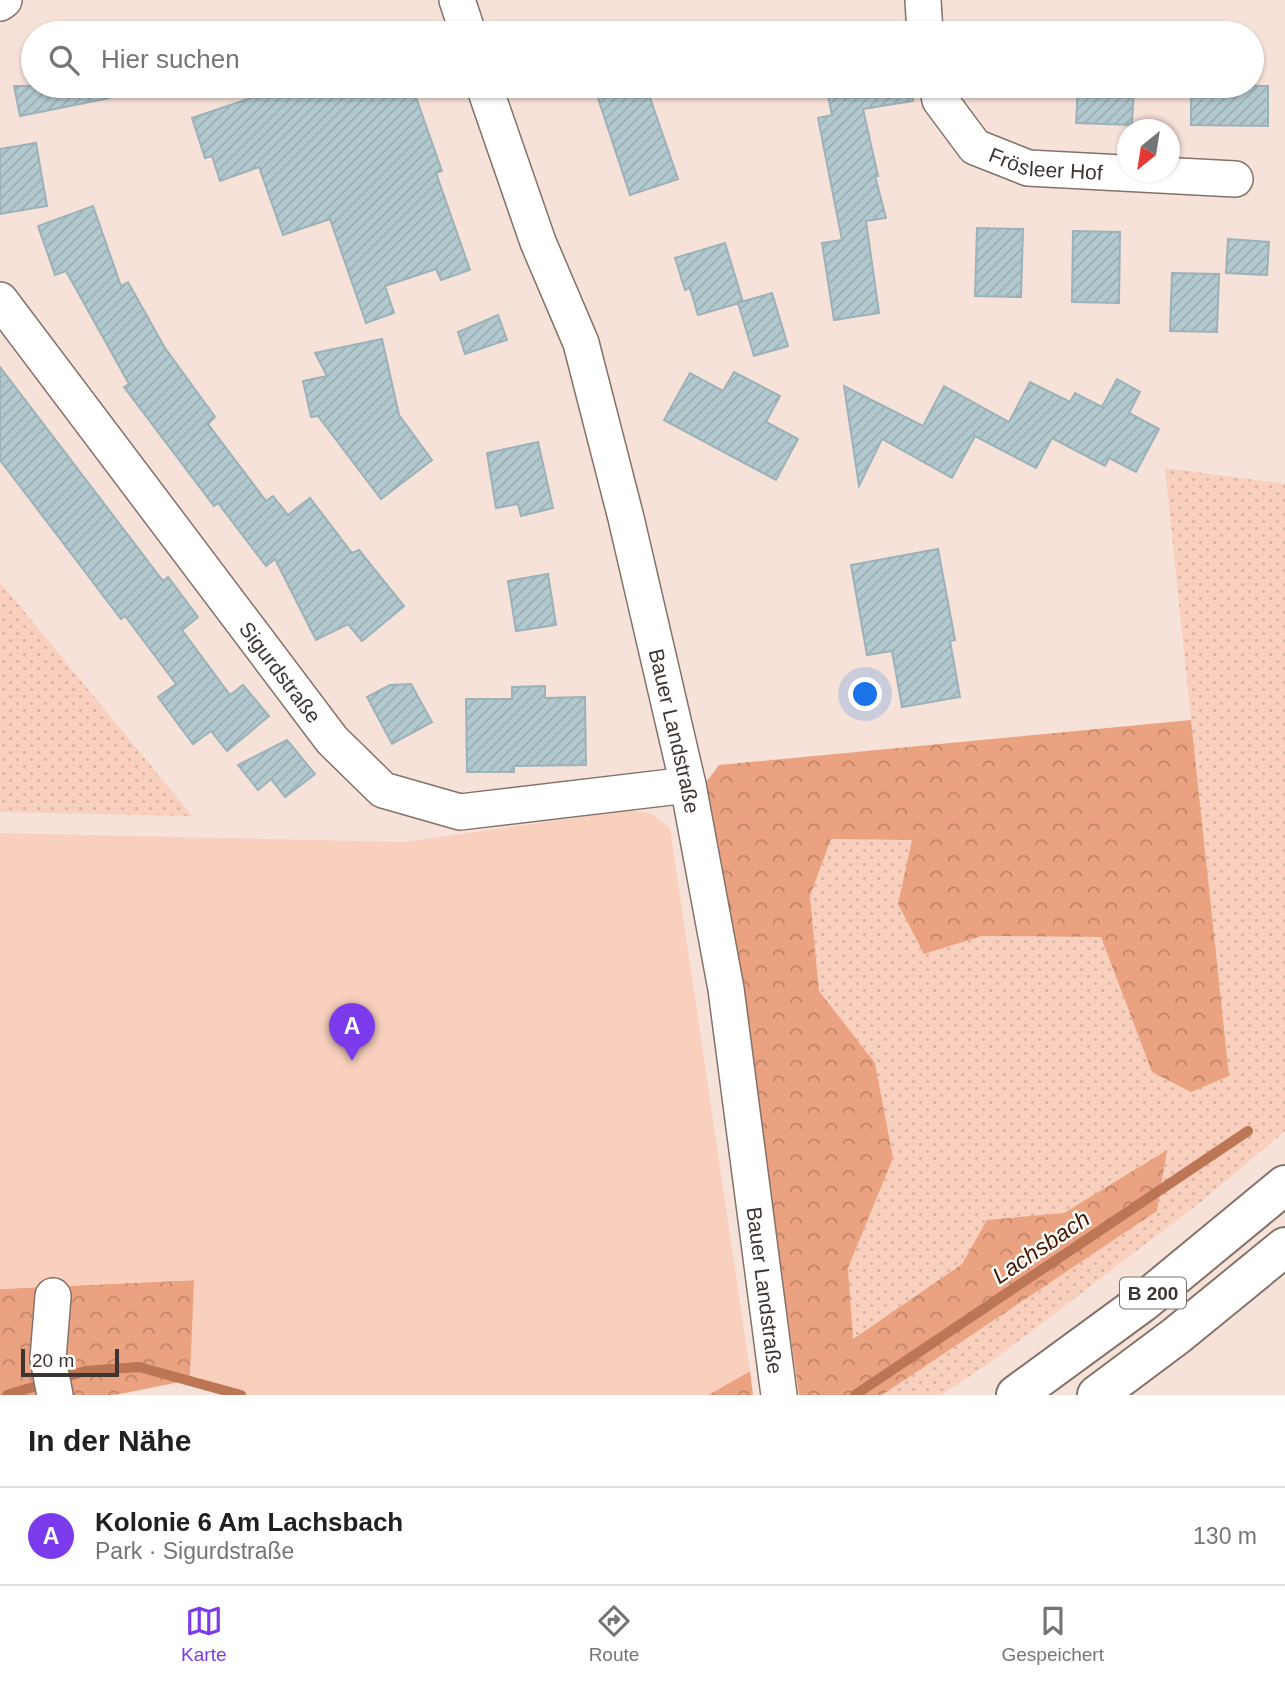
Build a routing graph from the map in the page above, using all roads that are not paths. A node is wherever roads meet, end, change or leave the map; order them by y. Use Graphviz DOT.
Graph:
graph roads {
  1 [pos="4,0"];
  2 [pos="457,0"];
  3 [pos="923,0"];
  4 [pos="0,3"];
  5 [pos="464,21"];
  6 [pos="924,21"];
  7 [pos="488,98"];
  8 [pos="940,98"];
  9 [pos="1235,179"];
  10 [pos="0,300"];
  11 [pos="688,785"];
  12 [pos="1285,1185"];
  13 [pos="1285,1247"];
  14 [pos="53,1296"];
  15 [pos="55,1395"];
  16 [pos="779,1395"];
  17 [pos="1016,1395"];
  18 [pos="1097,1395"];
  1 -- 4 [label="street"];
  2 -- 5 [label="street"];
  3 -- 6 [label="street"];
  7 -- 11 [label="street, Bauer Landstraße"];
  8 -- 9 [label="street, Frösleer Hof"];
  10 -- 11 [label="street, Sigurdstraße"];
  11 -- 16 [label="street, Bauer Landstraße"];
  12 -- 17 [label="highway, B 200"];
  13 -- 18 [label="highway, B 200"];
  14 -- 15 [label="street"];
}
